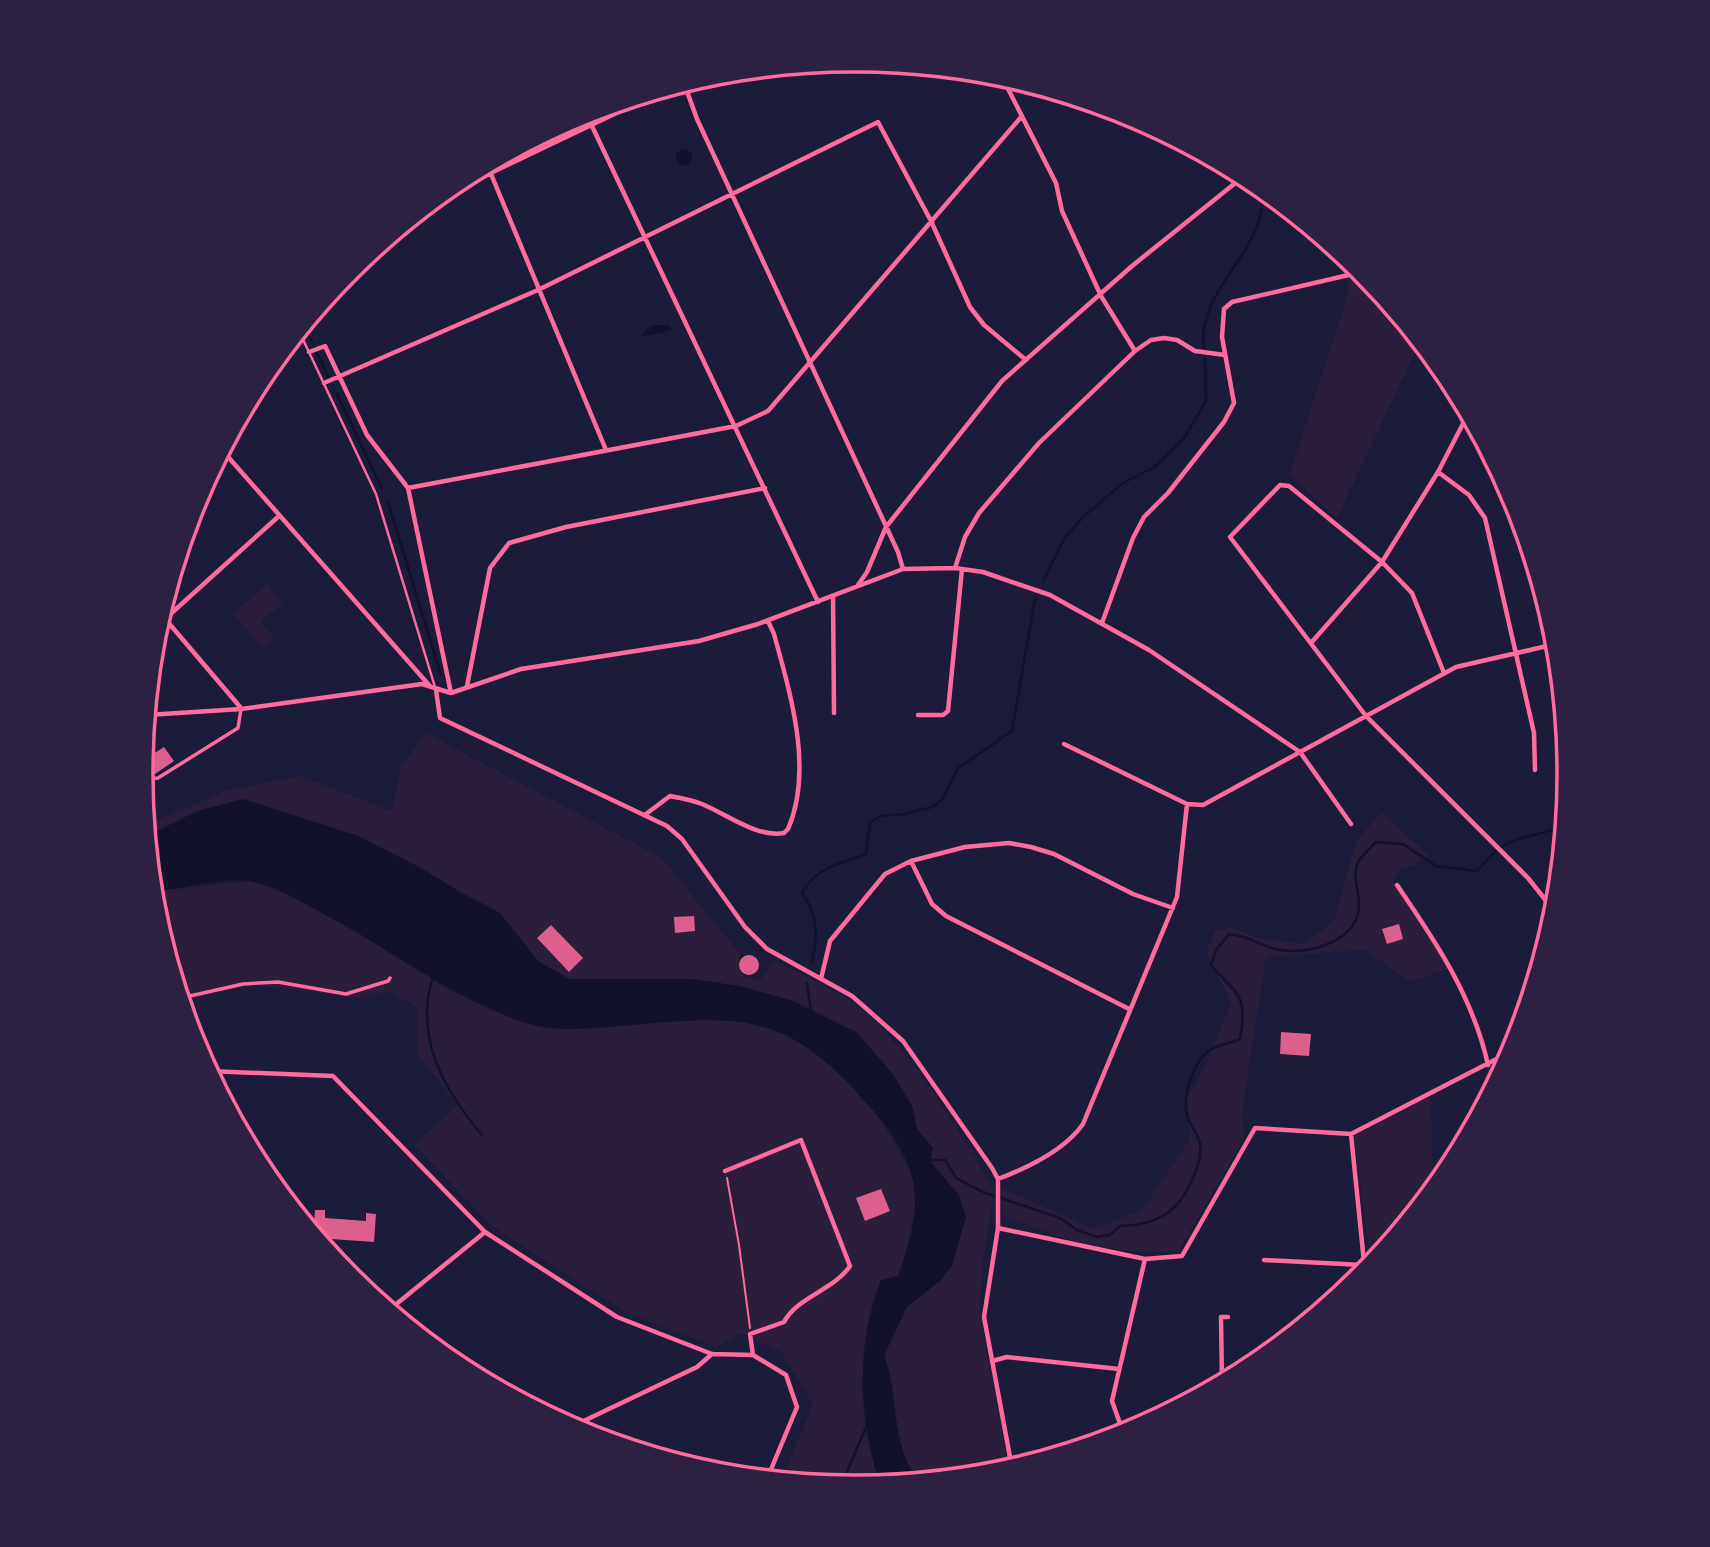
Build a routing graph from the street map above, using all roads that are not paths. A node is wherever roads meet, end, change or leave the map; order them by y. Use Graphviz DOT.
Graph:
graph roads {
  1 [pos="1008,89"];
  2 [pos="687,92"];
  3 [pos="1022,116"];
  4 [pos="605,118"];
  5 [pos="592,124"];
  6 [pos="491,174"];
  7 [pos="1235,184"];
  8 [pos="733,195"];
  9 [pos="931,221"];
  10 [pos="645,238"];
  11 [pos="1349,275"];
  12 [pos="538,290"];
  13 [pos="1101,296"];
  14 [pos="305,338"];
  15 [pos="314,350"];
  16 [pos="1135,351"];
  17 [pos="1225,355"];
  18 [pos="1026,360"];
  19 [pos="810,364"];
  20 [pos="339,375"];
  21 [pos="324,383"];
  22 [pos="1463,423"];
  23 [pos="736,426"];
  24 [pos="606,450"];
  25 [pos="229,458"];
  26 [pos="1438,472"];
  27 [pos="408,488"];
  28 [pos="765,488"];
  29 [pos="279,516"];
  30 [pos="886,527"];
  31 [pos="1382,562"];
  32 [pos="955,568"];
  33 [pos="903,569"];
  34 [pos="962,569"];
  35 [pos="857,585"];
  36 [pos="833,596"];
  37 [pos="818,602"];
  38 [pos="173,608"];
  39 [pos="768,621"];
  40 [pos="1102,623"];
  41 [pos="170,625"];
  42 [pos="1311,643"];
  43 [pos="1545,646"];
  44 [pos="1517,652"];
  45 [pos="1444,673"];
  46 [pos="467,686"];
  47 [pos="436,690"];
  48 [pos="451,693"];
  49 [pos="241,709"];
  50 [pos="834,713"];
  51 [pos="156,714"];
  52 [pos="918,715"];
  53 [pos="1366,716"];
  54 [pos="1064,744"];
  55 [pos="1300,752"];
  56 [pos="1535,770"];
  57 [pos="153,779"];
  58 [pos="1187,804"];
  59 [pos="646,814"];
  60 [pos="1351,824"];
  61 [pos="911,861"];
  62 [pos="1397,885"];
  63 [pos="1545,899"];
  64 [pos="1173,908"];
  65 [pos="390,978"];
  66 [pos="818,978"];
  67 [pos="189,996"];
  68 [pos="1129,1009"];
  69 [pos="1494,1062"];
  70 [pos="1488,1065"];
  71 [pos="220,1071"];
  72 [pos="1351,1134"];
  73 [pos="725,1171"];
  74 [pos="998,1179"];
  75 [pos="998,1228"];
  76 [pos="485,1232"];
  77 [pos="1362,1258"];
  78 [pos="1145,1259"];
  79 [pos="1264,1260"];
  80 [pos="1356,1265"];
  81 [pos="396,1304"];
  82 [pos="1228,1317"];
  83 [pos="712,1354"];
  84 [pos="753,1355"];
  85 [pos="992,1360"];
  86 [pos="1119,1369"];
  87 [pos="1223,1371"];
  88 [pos="584,1421"];
  89 [pos="1120,1424"];
  90 [pos="1010,1458"];
  91 [pos="771,1470"];
  1 -- 3 [label="street"];
  2 -- 8 [label="street"];
  3 -- 9 [label="street"];
  3 -- 13 [label="street"];
  4 -- 5 [label="street"];
  5 -- 6 [label="street"];
  5 -- 10 [label="street"];
  6 -- 12 [label="street"];
  7 -- 13 [label="street"];
  8 -- 9 [label="street"];
  8 -- 10 [label="street"];
  8 -- 19 [label="street"];
  9 -- 18 [label="street"];
  9 -- 19 [label="street"];
  10 -- 12 [label="street"];
  10 -- 23 [label="street"];
  11 -- 17 [label="street"];
  12 -- 20 [label="street"];
  12 -- 24 [label="street"];
  13 -- 16 [label="street"];
  13 -- 18 [label="street"];
  14 -- 15 [label="lane"];
  15 -- 20 [label="street"];
  15 -- 21 [label="lane"];
  16 -- 17 [label="street"];
  16 -- 32 [label="street"];
  17 -- 40 [label="street"];
  18 -- 30 [label="street"];
  19 -- 23 [label="street"];
  19 -- 30 [label="street"];
  20 -- 21 [label="street"];
  20 -- 27 [label="street"];
  21 -- 47 [label="lane"];
  22 -- 26 [label="street"];
  23 -- 24 [label="street"];
  23 -- 28 [label="street"];
  24 -- 27 [label="street"];
  25 -- 29 [label="street"];
  26 -- 31 [label="street"];
  26 -- 44 [label="street"];
  27 -- 48 [label="street"];
  28 -- 37 [label="street"];
  28 -- 46 [label="street"];
  29 -- 38 [label="street"];
  29 -- 47 [label="street"];
  30 -- 33 [label="street"];
  30 -- 35 [label="street"];
  31 -- 42 [label="street"];
  31 -- 42 [label="street"];
  31 -- 45 [label="street"];
  32 -- 33 [label="street"];
  32 -- 34 [label="street"];
  33 -- 35 [label="street"];
  34 -- 40 [label="street"];
  34 -- 52 [label="street"];
  35 -- 36 [label="street"];
  36 -- 37 [label="street"];
  36 -- 50 [label="street"];
  37 -- 39 [label="street"];
  39 -- 46 [label="street"];
  39 -- 59 [label="street"];
  40 -- 55 [label="street"];
  41 -- 49 [label="street"];
  42 -- 53 [label="street"];
  43 -- 44 [label="street"];
  44 -- 45 [label="street"];
  44 -- 56 [label="street"];
  45 -- 53 [label="street"];
  46 -- 48 [label="street"];
  47 -- 48 [label="street"];
  47 -- 49 [label="street"];
  47 -- 59 [label="street"];
  49 -- 51 [label="street"];
  49 -- 57 [label="street"];
  53 -- 55 [label="street"];
  53 -- 63 [label="street"];
  54 -- 58 [label="street"];
  55 -- 58 [label="street"];
  55 -- 60 [label="street"];
  58 -- 64 [label="street"];
  59 -- 66 [label="street"];
  61 -- 64 [label="street"];
  61 -- 66 [label="street"];
  61 -- 68 [label="street"];
  62 -- 70 [label="street"];
  64 -- 68 [label="street"];
  65 -- 67 [label="street"];
  66 -- 74 [label="street"];
  68 -- 74 [label="street"];
  69 -- 70 [label="street"];
  70 -- 72 [label="street"];
  71 -- 76 [label="street"];
  72 -- 77 [label="street"];
  72 -- 78 [label="street"];
  73 -- 84 [label="street"];
  74 -- 75 [label="street"];
  75 -- 78 [label="street"];
  75 -- 85 [label="street"];
  76 -- 81 [label="street"];
  76 -- 83 [label="street"];
  78 -- 86 [label="street"];
  79 -- 80 [label="street"];
  82 -- 87 [label="street"];
  83 -- 84 [label="street"];
  83 -- 88 [label="street"];
  84 -- 91 [label="street"];
  85 -- 86 [label="street"];
  85 -- 90 [label="street"];
  86 -- 89 [label="street"];
}
